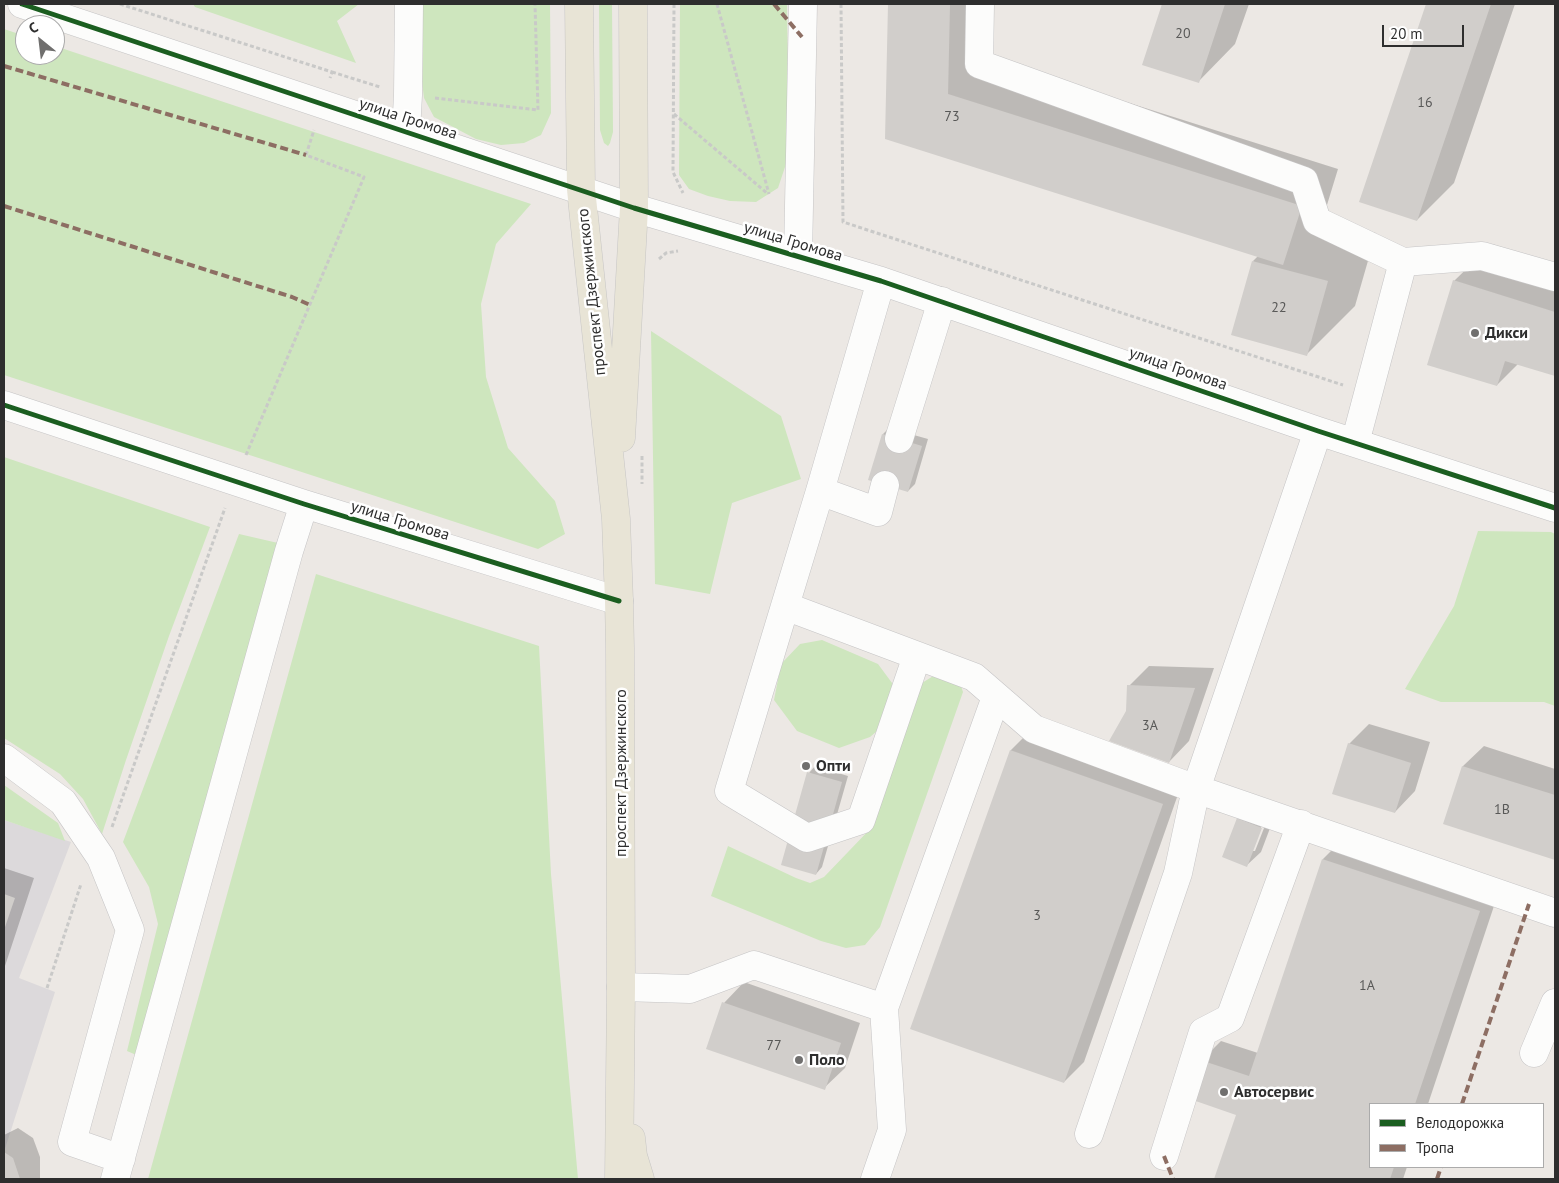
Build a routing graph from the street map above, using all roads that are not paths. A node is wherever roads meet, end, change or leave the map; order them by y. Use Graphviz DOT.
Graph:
graph roads {
  1 [pos="22,4"];
  2 [pos="409,4"];
  3 [pos="579,4"];
  4 [pos="633,4"];
  5 [pos="803,4"];
  6 [pos="980,4"];
  7 [pos="406,132"];
  8 [pos="581,189"];
  9 [pos="634,208"];
  10 [pos="798,256"];
  11 [pos="1403,262"];
  12 [pos="1555,277"];
  13 [pos="881,281"];
  14 [pos="942,301"];
  15 [pos="4,405"];
  16 [pos="1318,431"];
  17 [pos="900,439"];
  18 [pos="1355,443"];
  19 [pos="885,485"];
  20 [pos="820,491"];
  21 [pos="304,504"];
  22 [pos="1555,508"];
  23 [pos="616,519"];
  24 [pos="619,601"];
  25 [pos="785,606"];
  26 [pos="918,656"];
  27 [pos="996,697"];
  28 [pos="4,758"];
  29 [pos="1196,789"];
  30 [pos="1300,824"];
  31 [pos="1555,913"];
  32 [pos="621,987"];
  33 [pos="1555,1003"];
  34 [pos="884,1008"];
  35 [pos="621,1027"];
  36 [pos="1534,1053"];
  37 [pos="1089,1134"];
  38 [pos="1164,1156"];
  39 [pos="118,1169"];
  40 [pos="619,1179"];
  41 [pos="640,1179"];
  42 [pos="874,1179"];
  1 -- 7 [label="street, улица Громова"];
  2 -- 7 [label="street"];
  3 -- 8 [label="main road, проспект Дзержинского"];
  4 -- 9 [label="main road, проспект Дзержинского"];
  5 -- 10 [label="street"];
  6 -- 11 [label="street"];
  7 -- 8 [label="street, улица Громова"];
  8 -- 9 [label="street, улица Громова"];
  8 -- 23 [label="main road, проспект Дзержинского"];
  9 -- 10 [label="street, улица Громова"];
  9 -- 23 [label="main road, проспект Дзержинского"];
  10 -- 13 [label="street, улица Громова"];
  11 -- 12 [label="street"];
  11 -- 18 [label="street"];
  13 -- 14 [label="street, улица Громова"];
  13 -- 20 [label="street"];
  14 -- 16 [label="street, улица Громова"];
  14 -- 17 [label="street"];
  15 -- 21 [label="street, улица Громова"];
  16 -- 18 [label="street, улица Громова"];
  16 -- 29 [label="street"];
  18 -- 22 [label="street, улица Громова"];
  19 -- 20 [label="street"];
  20 -- 25 [label="street"];
  21 -- 24 [label="street, улица Громова"];
  21 -- 39 [label="street"];
  23 -- 24 [label="main road, проспект Дзержинского"];
  24 -- 32 [label="main road, проспект Дзержинского"];
  25 -- 26 [label="street"];
  25 -- 26 [label="street"];
  26 -- 27 [label="street"];
  27 -- 29 [label="street"];
  27 -- 34 [label="street"];
  28 -- 39 [label="street"];
  29 -- 30 [label="street"];
  29 -- 37 [label="street"];
  30 -- 31 [label="street"];
  30 -- 38 [label="street"];
  32 -- 34 [label="street"];
  32 -- 35 [label="main road, проспект Дзержинского"];
  33 -- 36 [label="street"];
  34 -- 42 [label="street"];
  35 -- 40 [label="main road"];
  35 -- 41 [label="main road"];
}
